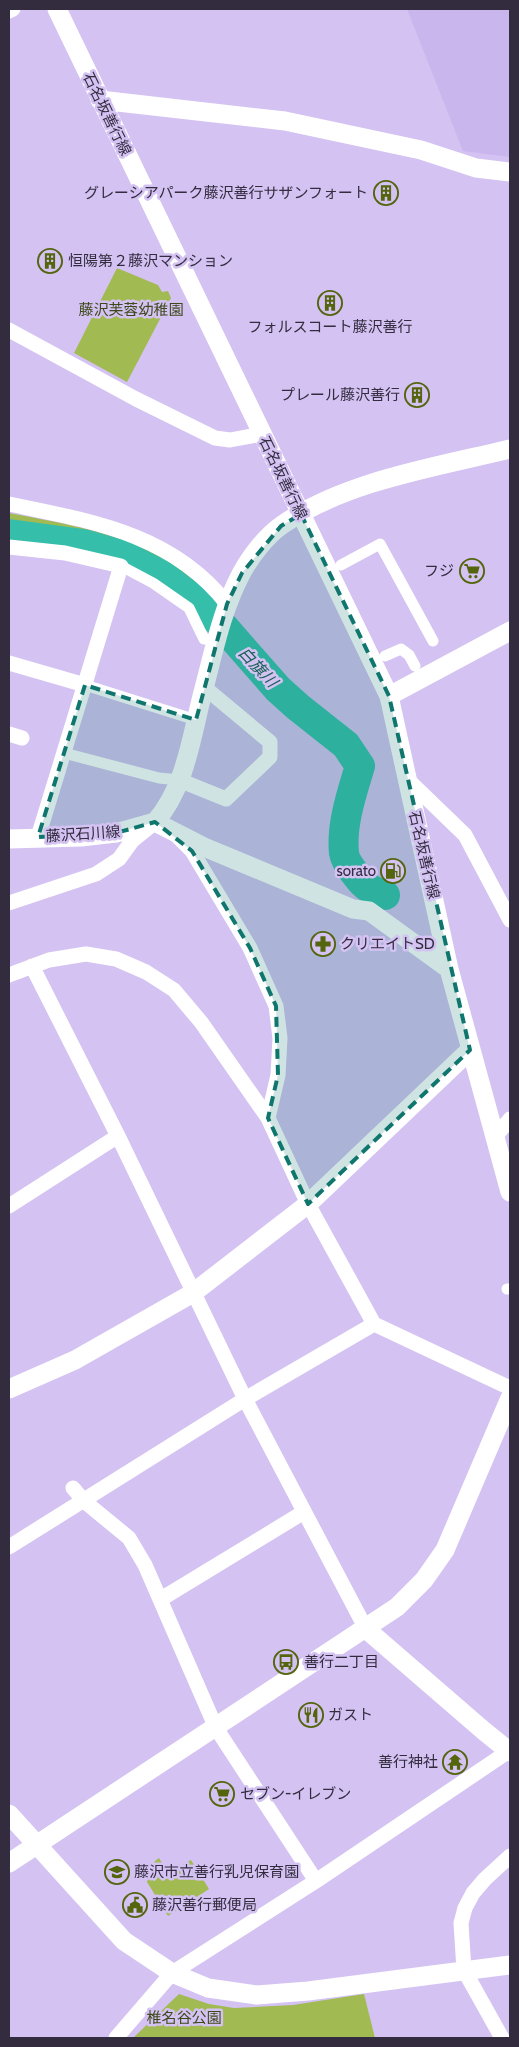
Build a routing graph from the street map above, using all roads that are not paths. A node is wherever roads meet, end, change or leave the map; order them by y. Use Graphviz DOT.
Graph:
graph roads {
  1 [pos="13,9"];
  2 [pos="57,9"];
  3 [pos="9,11"];
  4 [pos="100,100"];
  5 [pos="510,172"];
  6 [pos="9,330"];
  7 [pos="262,434"];
  8 [pos="510,449"];
  9 [pos="9,504"];
  10 [pos="9,547"];
  11 [pos="120,566"];
  12 [pos="341,566"];
  13 [pos="227,604"];
  14 [pos="510,631"];
  15 [pos="211,636"];
  16 [pos="433,641"];
  17 [pos="385,656"];
  18 [pos="9,663"];
  19 [pos="415,666"];
  20 [pos="85,685"];
  21 [pos="204,687"];
  22 [pos="389,696"];
  23 [pos="196,720"];
  24 [pos="64,753"];
  25 [pos="407,779"];
  26 [pos="179,780"];
  27 [pos="159,824"];
  28 [pos="38,837"];
  29 [pos="9,839"];
  30 [pos="9,903"];
  31 [pos="510,920"];
  32 [pos="32,966"];
  33 [pos="449,969"];
  34 [pos="9,974"];
  35 [pos="470,1050"];
  36 [pos="268,1118"];
  37 [pos="510,1119"];
  38 [pos="118,1136"];
  39 [pos="495,1137"];
  40 [pos="510,1192"];
  41 [pos="308,1204"];
  42 [pos="9,1206"];
  43 [pos="193,1293"];
  44 [pos="374,1324"];
  45 [pos="510,1388"];
  46 [pos="9,1389"];
  47 [pos="510,1398"];
  48 [pos="245,1399"];
  49 [pos="74,1488"];
  50 [pos="84,1501"];
  51 [pos="304,1512"];
  52 [pos="9,1547"];
  53 [pos="160,1599"];
  54 [pos="366,1629"];
  55 [pos="216,1728"];
  56 [pos="510,1752"];
  57 [pos="9,1814"];
  58 [pos="35,1846"];
  59 [pos="510,1856"];
  60 [pos="9,1863"];
  61 [pos="316,1881"];
  62 [pos="510,1964"];
  63 [pos="464,1970"];
  64 [pos="172,1973"];
  65 [pos="116,2038"];
  66 [pos="502,2038"];
  1 -- 3 [label="street"];
  2 -- 4 [label="street, 石名坂善行線"];
  4 -- 5 [label="street"];
  4 -- 7 [label="street, 石名坂善行線"];
  6 -- 7 [label="street"];
  7 -- 22 [label="street, 石名坂善行線"];
  8 -- 13 [label="street"];
  9 -- 13 [label="street"];
  10 -- 11 [label="street"];
  11 -- 15 [label="street"];
  11 -- 20 [label="street"];
  12 -- 16 [label="street"];
  13 -- 15 [label="street"];
  14 -- 22 [label="street"];
  15 -- 21 [label="street"];
  17 -- 19 [label="street"];
  18 -- 20 [label="street"];
  20 -- 23 [label="street"];
  20 -- 24 [label="street"];
  21 -- 23 [label="street"];
  21 -- 26 [label="street"];
  22 -- 25 [label="street, 石名坂善行線"];
  23 -- 26 [label="street"];
  24 -- 26 [label="street"];
  24 -- 28 [label="street"];
  25 -- 31 [label="street"];
  25 -- 33 [label="street, 石名坂善行線"];
  26 -- 27 [label="street"];
  27 -- 28 [label="street, 藤沢石川線"];
  27 -- 30 [label="street"];
  27 -- 33 [label="street"];
  27 -- 36 [label="street"];
  28 -- 29 [label="street, 藤沢石川線"];
  32 -- 34 [label="street"];
  32 -- 36 [label="street"];
  32 -- 38 [label="street"];
  33 -- 35 [label="street, 石名坂善行線"];
  35 -- 39 [label="street, 石名坂善行線"];
  35 -- 41 [label="street"];
  36 -- 41 [label="street"];
  37 -- 39 [label="street"];
  38 -- 42 [label="street"];
  38 -- 43 [label="street"];
  39 -- 40 [label="street, 石名坂善行線"];
  41 -- 43 [label="street"];
  41 -- 44 [label="street"];
  43 -- 46 [label="street"];
  43 -- 48 [label="street"];
  44 -- 45 [label="street"];
  44 -- 48 [label="street"];
  47 -- 54 [label="street"];
  48 -- 50 [label="street"];
  48 -- 51 [label="street"];
  49 -- 50 [label="street"];
  50 -- 52 [label="street"];
  50 -- 53 [label="street"];
  51 -- 53 [label="street"];
  51 -- 54 [label="street"];
  53 -- 55 [label="street"];
  54 -- 55 [label="street"];
  54 -- 56 [label="street"];
  55 -- 58 [label="street"];
  55 -- 61 [label="street"];
  56 -- 61 [label="street"];
  57 -- 58 [label="street"];
  58 -- 60 [label="street"];
  58 -- 64 [label="street"];
  59 -- 63 [label="street"];
  61 -- 64 [label="street"];
  62 -- 63 [label="street"];
  63 -- 64 [label="street"];
  63 -- 66 [label="street"];
  64 -- 65 [label="street"];
}
